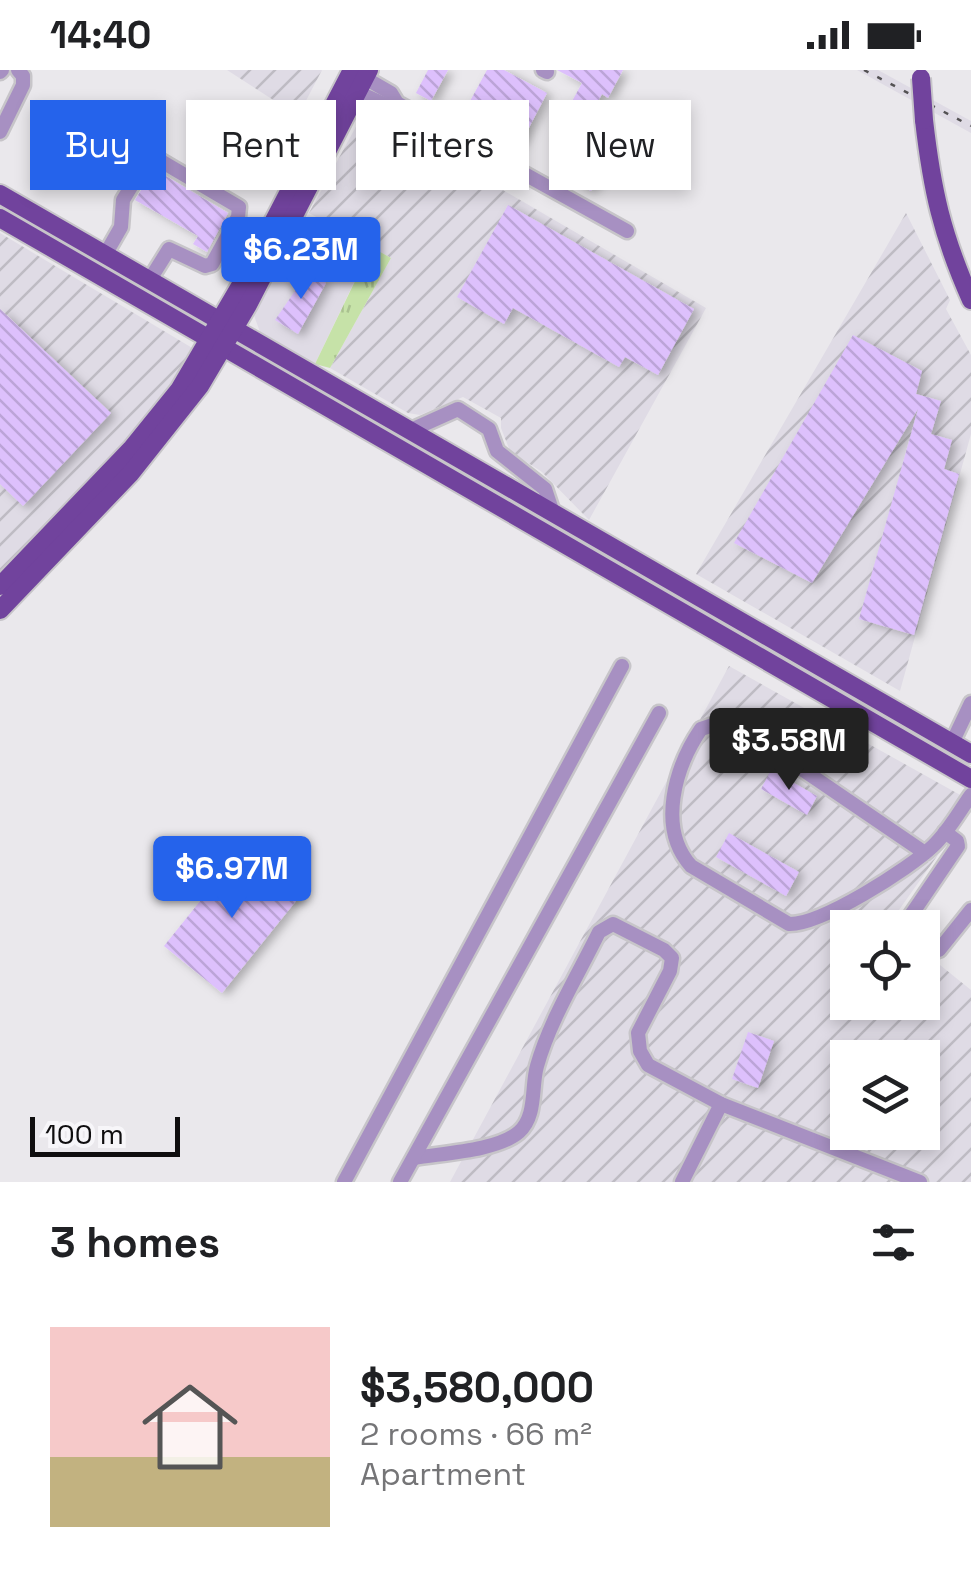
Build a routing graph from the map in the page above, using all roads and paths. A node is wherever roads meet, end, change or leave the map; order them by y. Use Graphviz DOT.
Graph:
graph roads {
  1 [pos="18,70"];
  2 [pos="921,74"];
  3 [pos="357,79"];
  4 [pos="0,132"];
  5 [pos="0,194"];
  6 [pos="281,208"];
  7 [pos="0,218"];
  8 [pos="628,231"];
  9 [pos="278,247"];
  10 [pos="105,255"];
  11 [pos="149,280"];
  12 [pos="240,286"];
  13 [pos="971,300"];
  14 [pos="248,304"];
  15 [pos="194,307"];
  16 [pos="227,326"];
  17 [pos="217,345"];
  18 [pos="276,354"];
  19 [pos="409,431"];
  20 [pos="554,513"];
  21 [pos="0,586"];
  22 [pos="0,610"];
  23 [pos="622,666"];
  24 [pos="855,687"];
  25 [pos="971,703"];
  26 [pos="844,706"];
  27 [pos="659,712"];
  28 [pos="952,743"];
  29 [pos="971,754"];
  30 [pos="971,779"];
  31 [pos="971,795"];
  32 [pos="945,832"];
  33 [pos="924,853"];
  34 [pos="914,910"];
  35 [pos="971,910"];
  36 [pos="940,950"];
  37 [pos="722,1104"];
  38 [pos="414,1158"];
  39 [pos="344,1182"];
  40 [pos="400,1182"];
  41 [pos="682,1182"];
  42 [pos="920,1182"];
  1 -- 4 [label="street"];
  2 -- 13 [label="main road, bridge"];
  3 -- 6 [label="main road"];
  3 -- 8 [label="street"];
  3 -- 9 [label="main road"];
  5 -- 10 [label="main road"];
  6 -- 9 [label="main road"];
  6 -- 12 [label="main road"];
  7 -- 17 [label="main road"];
  9 -- 14 [label="main road"];
  10 -- 11 [label="main road"];
  10 -- 11 [label="street"];
  11 -- 15 [label="main road"];
  12 -- 15 [label="main road"];
  12 -- 16 [label="main road"];
  14 -- 16 [label="main road"];
  14 -- 18 [label="main road"];
  15 -- 16 [label="main road"];
  16 -- 17 [label="main road"];
  16 -- 18 [label="main road"];
  17 -- 21 [label="main road"];
  17 -- 22 [label="main road"];
  17 -- 26 [label="main road"];
  18 -- 19 [label="main road"];
  19 -- 20 [label="main road"];
  19 -- 20 [label="street"];
  20 -- 24 [label="main road"];
  23 -- 39 [label="street"];
  24 -- 26 [label="main road"];
  24 -- 28 [label="main road"];
  25 -- 28 [label="street"];
  26 -- 30 [label="main road"];
  27 -- 38 [label="street"];
  28 -- 29 [label="main road"];
  31 -- 32 [label="street"];
  32 -- 33 [label="street"];
  32 -- 34 [label="street"];
  33 -- 33 [label="street"];
  35 -- 36 [label="street"];
  37 -- 38 [label="street"];
  37 -- 41 [label="street"];
  37 -- 42 [label="street"];
  38 -- 40 [label="street"];
}
